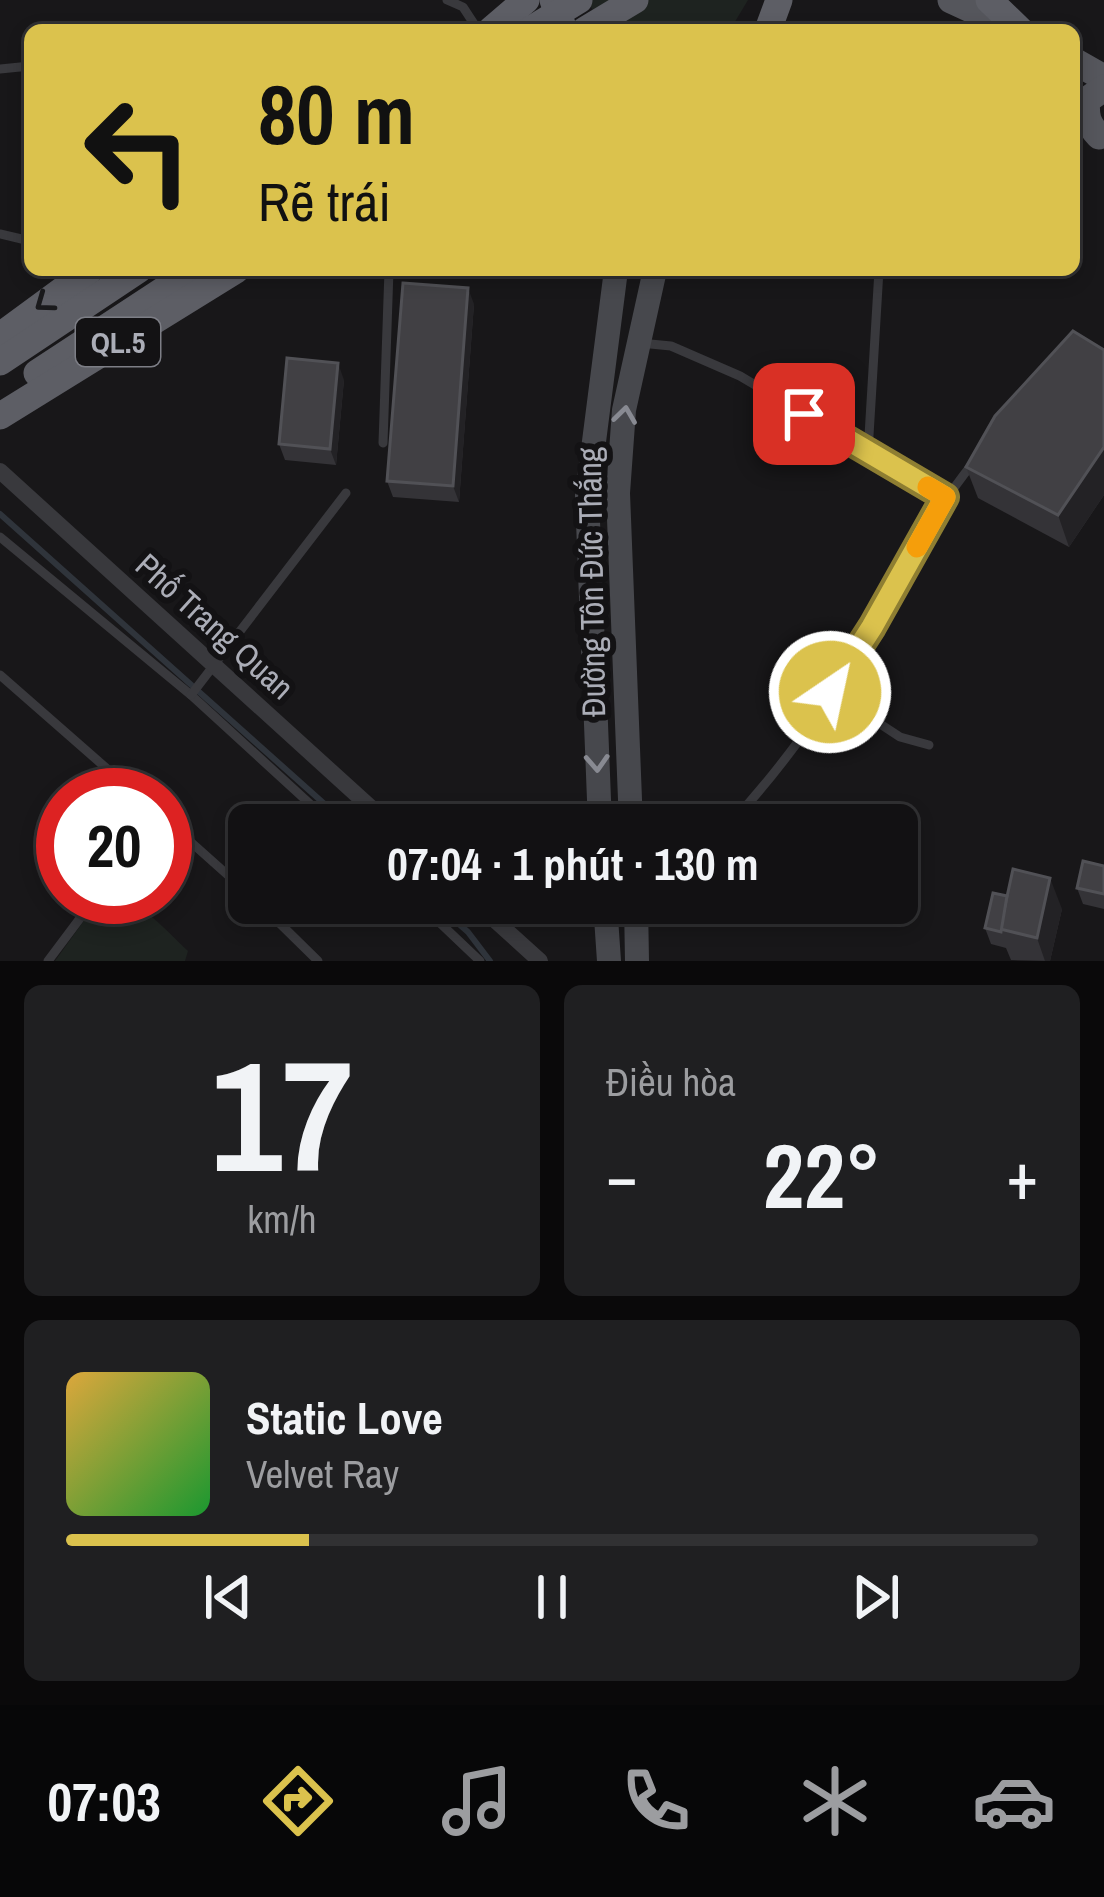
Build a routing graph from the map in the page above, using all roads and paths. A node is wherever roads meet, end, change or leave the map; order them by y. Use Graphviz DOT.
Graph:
graph roads {
  1 [pos="447,0"];
  2 [pos="526,0"];
  3 [pos="579,0"];
  4 [pos="635,0"];
  5 [pos="951,0"];
  6 [pos="989,0"];
  7 [pos="474,24"];
  8 [pos="497,24"];
  9 [pos="540,24"];
  10 [pos="596,24"];
  11 [pos="1005,24"];
  12 [pos="1012,24"];
  13 [pos="1104,88"];
  14 [pos="1092,133"];
  15 [pos="82,276"];
  16 [pos="129,276"];
  17 [pos="185,276"];
  18 [pos="226,276"];
  19 [pos="389,276"];
  20 [pos="615,276"];
  21 [pos="654,276"];
  22 [pos="879,276"];
  23 [pos="0,336"];
  24 [pos="640,343"];
  25 [pos="0,362"];
  26 [pos="0,404"];
  27 [pos="0,416"];
  28 [pos="383,443"];
  29 [pos="868,452"];
  30 [pos="974,461"];
  31 [pos="0,471"];
  32 [pos="346,493"];
  33 [pos="945,497"];
  34 [pos="0,537"];
  35 [pos="210,672"];
  36 [pos="0,675"];
  37 [pos="830,692"];
  38 [pos="192,693"];
  39 [pos="929,745"];
  40 [pos="106,768"];
  41 [pos="311,804"];
  42 [pos="365,804"];
  43 [pos="600,804"];
  44 [pos="630,804"];
  45 [pos="747,804"];
  46 [pos="192,844"];
  47 [pos="228,876"];
  48 [pos="76,924"];
  49 [pos="281,924"];
  50 [pos="440,924"];
  51 [pos="499,924"];
  52 [pos="606,924"];
  53 [pos="637,924"];
  54 [pos="48,961"];
  55 [pos="318,961"];
  56 [pos="480,961"];
  57 [pos="540,961"];
  58 [pos="609,961"];
  59 [pos="638,961"];
  1 -- 7 [label="lane"];
  2 -- 8 [label="highway"];
  3 -- 9 [label="highway, bridge"];
  4 -- 10 [label="highway"];
  5 -- 11 [label="main road"];
  6 -- 12 [label="highway"];
  13 -- 14 [label="main road"];
  15 -- 23 [label="highway, QL.5, one-way"];
  16 -- 25 [label="highway"];
  17 -- 26 [label="highway"];
  18 -- 27 [label="highway, QL.5"];
  19 -- 28 [label="lane"];
  20 -- 43 [label="main road, Đường Tôn Đức Thắng, one-way"];
  21 -- 24 [label="main road, Đường Tôn Đức Thắng"];
  22 -- 29 [label="lane"];
  24 -- 29 [label="lane"];
  44 -- 24 [label="main road, Đường Tôn Đức Thắng, one-way"];
  29 -- 33 [label="lane"];
  30 -- 33 [label="lane"];
  31 -- 35 [label="street, Phố Trang Quan"];
  32 -- 35 [label="lane"];
  33 -- 37 [label="lane"];
  34 -- 38 [label="lane"];
  35 -- 38 [label="lane"];
  35 -- 42 [label="street, Phố Trang Quan"];
  36 -- 40 [label="lane"];
  37 -- 39 [label="lane"];
  37 -- 45 [label="lane"];
  38 -- 41 [label="lane"];
  46 -- 47 [label="lane"];
  48 -- 54 [label="lane"];
  49 -- 55 [label="lane"];
  50 -- 56 [label="lane"];
  51 -- 57 [label="street"];
  52 -- 58 [label="main road"];
  53 -- 59 [label="main road"];
}
